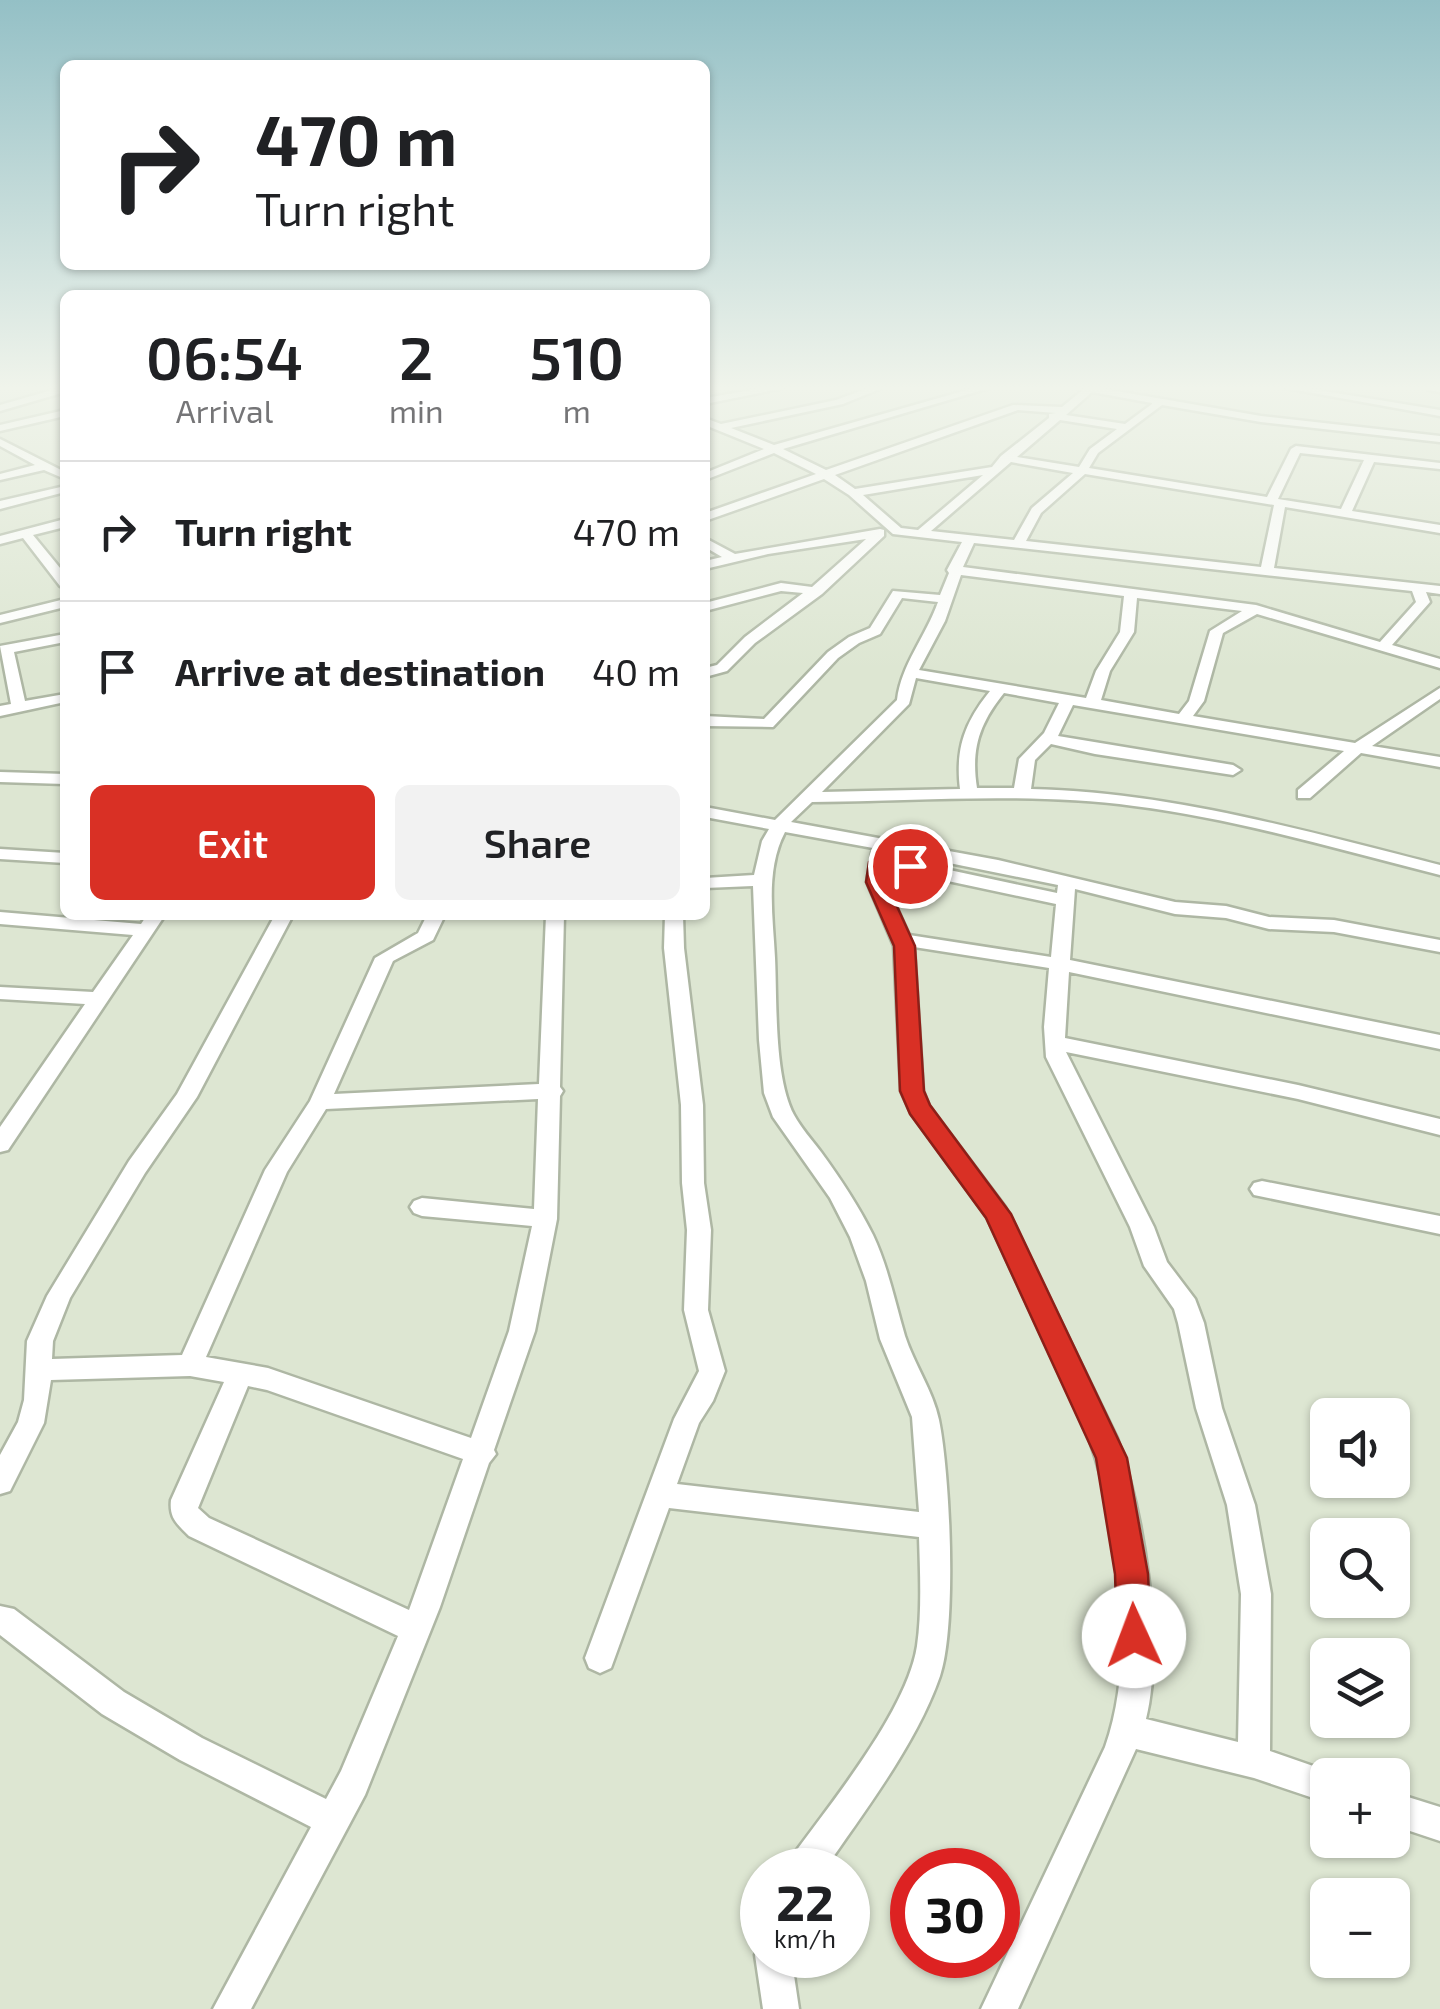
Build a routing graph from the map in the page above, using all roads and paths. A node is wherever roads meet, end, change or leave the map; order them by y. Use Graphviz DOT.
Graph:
graph roads {
  1 [pos="800,482"];
  2 [pos="841,482"];
  3 [pos="919,482"];
  4 [pos="978,482"];
  5 [pos="1070,482"];
  6 [pos="1147,482"];
  7 [pos="1284,482"];
  8 [pos="1360,482"];
  9 [pos="60,490"];
  10 [pos="856,492"];
  11 [pos="1276,503"];
  12 [pos="0,505"];
  13 [pos="1344,514"];
  14 [pos="710,516"];
  15 [pos="60,524"];
  16 [pos="1439,527"];
  17 [pos="897,531"];
  18 [pos="26,534"];
  19 [pos="878,534"];
  20 [pos="920,534"];
  21 [pos="970,539"];
  22 [pos="0,540"];
  23 [pos="1018,544"];
  24 [pos="710,545"];
  25 [pos="732,558"];
  26 [pos="710,564"];
  27 [pos="953,570"];
  28 [pos="1267,570"];
  29 [pos="60,577"];
  30 [pos="1417,588"];
  31 [pos="1440,590"];
  32 [pos="817,591"];
  33 [pos="1131,591"];
  34 [pos="943,599"];
  35 [pos="60,604"];
  36 [pos="710,606"];
  37 [pos="1256,609"];
  38 [pos="0,619"];
  39 [pos="60,639"];
  40 [pos="1383,646"];
  41 [pos="3,650"];
  42 [pos="1440,664"];
  43 [pos="710,672"];
  44 [pos="910,674"];
  45 [pos="1000,688"];
  46 [pos="1440,692"];
  47 [pos="60,699"];
  48 [pos="1068,700"];
  49 [pos="1092,704"];
  50 [pos="18,707"];
  51 [pos="0,711"];
  52 [pos="1184,718"];
  53 [pos="710,721"];
  54 [pos="1047,738"];
  55 [pos="1358,747"];
  56 [pos="1440,762"];
  57 [pos="1234,770"];
  58 [pos="0,776"];
  59 [pos="60,779"];
  60 [pos="969,792"];
  61 [pos="1022,794"];
  62 [pos="1304,794"];
  63 [pos="808,796"];
  64 [pos="710,813"];
  65 [pos="780,824"];
  66 [pos="1440,848"];
  67 [pos="881,852"];
  68 [pos="0,854"];
  69 [pos="60,858"];
  70 [pos="1432,868"];
  71 [pos="762,880"];
  72 [pos="710,882"];
  73 [pos="1065,890"];
  74 [pos="0,918"];
  75 [pos="60,920"];
  76 [pos="76,920"];
  77 [pos="281,920"];
  78 [pos="434,920"];
  79 [pos="555,920"];
  80 [pos="674,920"];
  81 [pos="151,922"];
  82 [pos="902,940"];
  83 [pos="1440,946"];
  84 [pos="1060,964"];
  85 [pos="0,994"];
  86 [pos="98,999"];
  87 [pos="1440,1042"];
  88 [pos="1054,1043"];
  89 [pos="552,1092"];
  90 [pos="320,1102"];
  91 [pos="1440,1127"];
  92 [pos="0,1144"];
  93 [pos="1262,1189"];
  94 [pos="422,1207"];
  95 [pos="545,1219"];
  96 [pos="1440,1225"];
  97 [pos="190,1365"];
  98 [pos="37,1370"];
  99 [pos="240,1374"];
  100 [pos="482,1454"];
  101 [pos="0,1482"];
  102 [pos="662,1495"];
  103 [pos="933,1526"];
  104 [pos="3,1619"];
  105 [pos="416,1629"];
  106 [pos="600,1658"];
  107 [pos="1126,1730"];
  108 [pos="1254,1762"];
  109 [pos="1310,1781"];
  110 [pos="1410,1814"];
  111 [pos="333,1820"];
  112 [pos="1440,1824"];
  113 [pos="819,1848"];
  114 [pos="777,1978"];
  115 [pos="231,2009"];
  116 [pos="781,2009"];
  117 [pos="1000,2009"];
  1 -- 14 [label="street"];
  2 -- 10 [label="street"];
  3 -- 10 [label="street"];
  4 -- 20 [label="street"];
  5 -- 23 [label="street"];
  6 -- 11 [label="street"];
  7 -- 11 [label="street"];
  8 -- 13 [label="street"];
  9 -- 12 [label="street"];
  10 -- 17 [label="street"];
  11 -- 13 [label="street"];
  11 -- 28 [label="street"];
  13 -- 16 [label="street"];
  15 -- 18 [label="street"];
  17 -- 19 [label="street"];
  17 -- 20 [label="street"];
  18 -- 22 [label="street"];
  18 -- 29 [label="street"];
  19 -- 25 [label="street"];
  19 -- 32 [label="street"];
  20 -- 21 [label="street"];
  21 -- 23 [label="street"];
  21 -- 27 [label="street"];
  23 -- 28 [label="street"];
  24 -- 25 [label="street"];
  25 -- 26 [label="street"];
  27 -- 33 [label="street"];
  27 -- 34 [label="street"];
  28 -- 30 [label="street"];
  30 -- 31 [label="street"];
  30 -- 40 [label="street"];
  32 -- 36 [label="street"];
  32 -- 43 [label="street"];
  33 -- 37 [label="street"];
  33 -- 49 [label="street"];
  34 -- 44 [label="street"];
  34 -- 53 [label="street"];
  35 -- 38 [label="street"];
  37 -- 40 [label="street"];
  37 -- 52 [label="street"];
  39 -- 41 [label="street"];
  40 -- 42 [label="street"];
  41 -- 50 [label="street"];
  44 -- 45 [label="street"];
  44 -- 63 [label="street"];
  45 -- 48 [label="street"];
  45 -- 60 [label="street"];
  46 -- 55 [label="street"];
  47 -- 50 [label="street"];
  48 -- 49 [label="street"];
  48 -- 54 [label="street"];
  49 -- 52 [label="street"];
  50 -- 51 [label="street"];
  52 -- 55 [label="street"];
  54 -- 57 [label="street"];
  54 -- 61 [label="street"];
  55 -- 56 [label="street"];
  55 -- 62 [label="street"];
  58 -- 59 [label="street"];
  60 -- 61 [label="street"];
  60 -- 63 [label="street"];
  61 -- 70 [label="street"];
  63 -- 65 [label="street"];
  64 -- 65 [label="street"];
  65 -- 67 [label="street"];
  65 -- 71 [label="street"];
  66 -- 70 [label="street"];
  67 -- 73 [label="street"];
  67 -- 82 [label="street"];
  68 -- 69 [label="street"];
  71 -- 72 [label="street"];
  71 -- 103 [label="street"];
  73 -- 83 [label="street"];
  73 -- 84 [label="street"];
  74 -- 75 [label="street"];
  76 -- 81 [label="street"];
  77 -- 98 [label="street"];
  78 -- 90 [label="street"];
  79 -- 89 [label="street"];
  80 -- 102 [label="street"];
  81 -- 86 [label="street"];
  82 -- 84 [label="street"];
  82 -- 107 [label="street"];
  84 -- 87 [label="street"];
  84 -- 88 [label="street"];
  85 -- 86 [label="street"];
  86 -- 92 [label="street"];
  88 -- 91 [label="street"];
  88 -- 108 [label="street"];
  89 -- 90 [label="street"];
  89 -- 95 [label="street"];
  90 -- 97 [label="street"];
  93 -- 96 [label="street"];
  94 -- 95 [label="street"];
  95 -- 100 [label="street"];
  97 -- 98 [label="street"];
  97 -- 99 [label="street"];
  98 -- 101 [label="street"];
  99 -- 100 [label="street"];
  99 -- 105 [label="street"];
  100 -- 105 [label="street"];
  102 -- 103 [label="street"];
  102 -- 106 [label="street"];
  103 -- 113 [label="street"];
  104 -- 111 [label="street"];
  105 -- 111 [label="street"];
  107 -- 108 [label="street"];
  107 -- 117 [label="street"];
  108 -- 109 [label="street"];
  110 -- 112 [label="street"];
  111 -- 115 [label="street"];
  114 -- 116 [label="street"];
}
